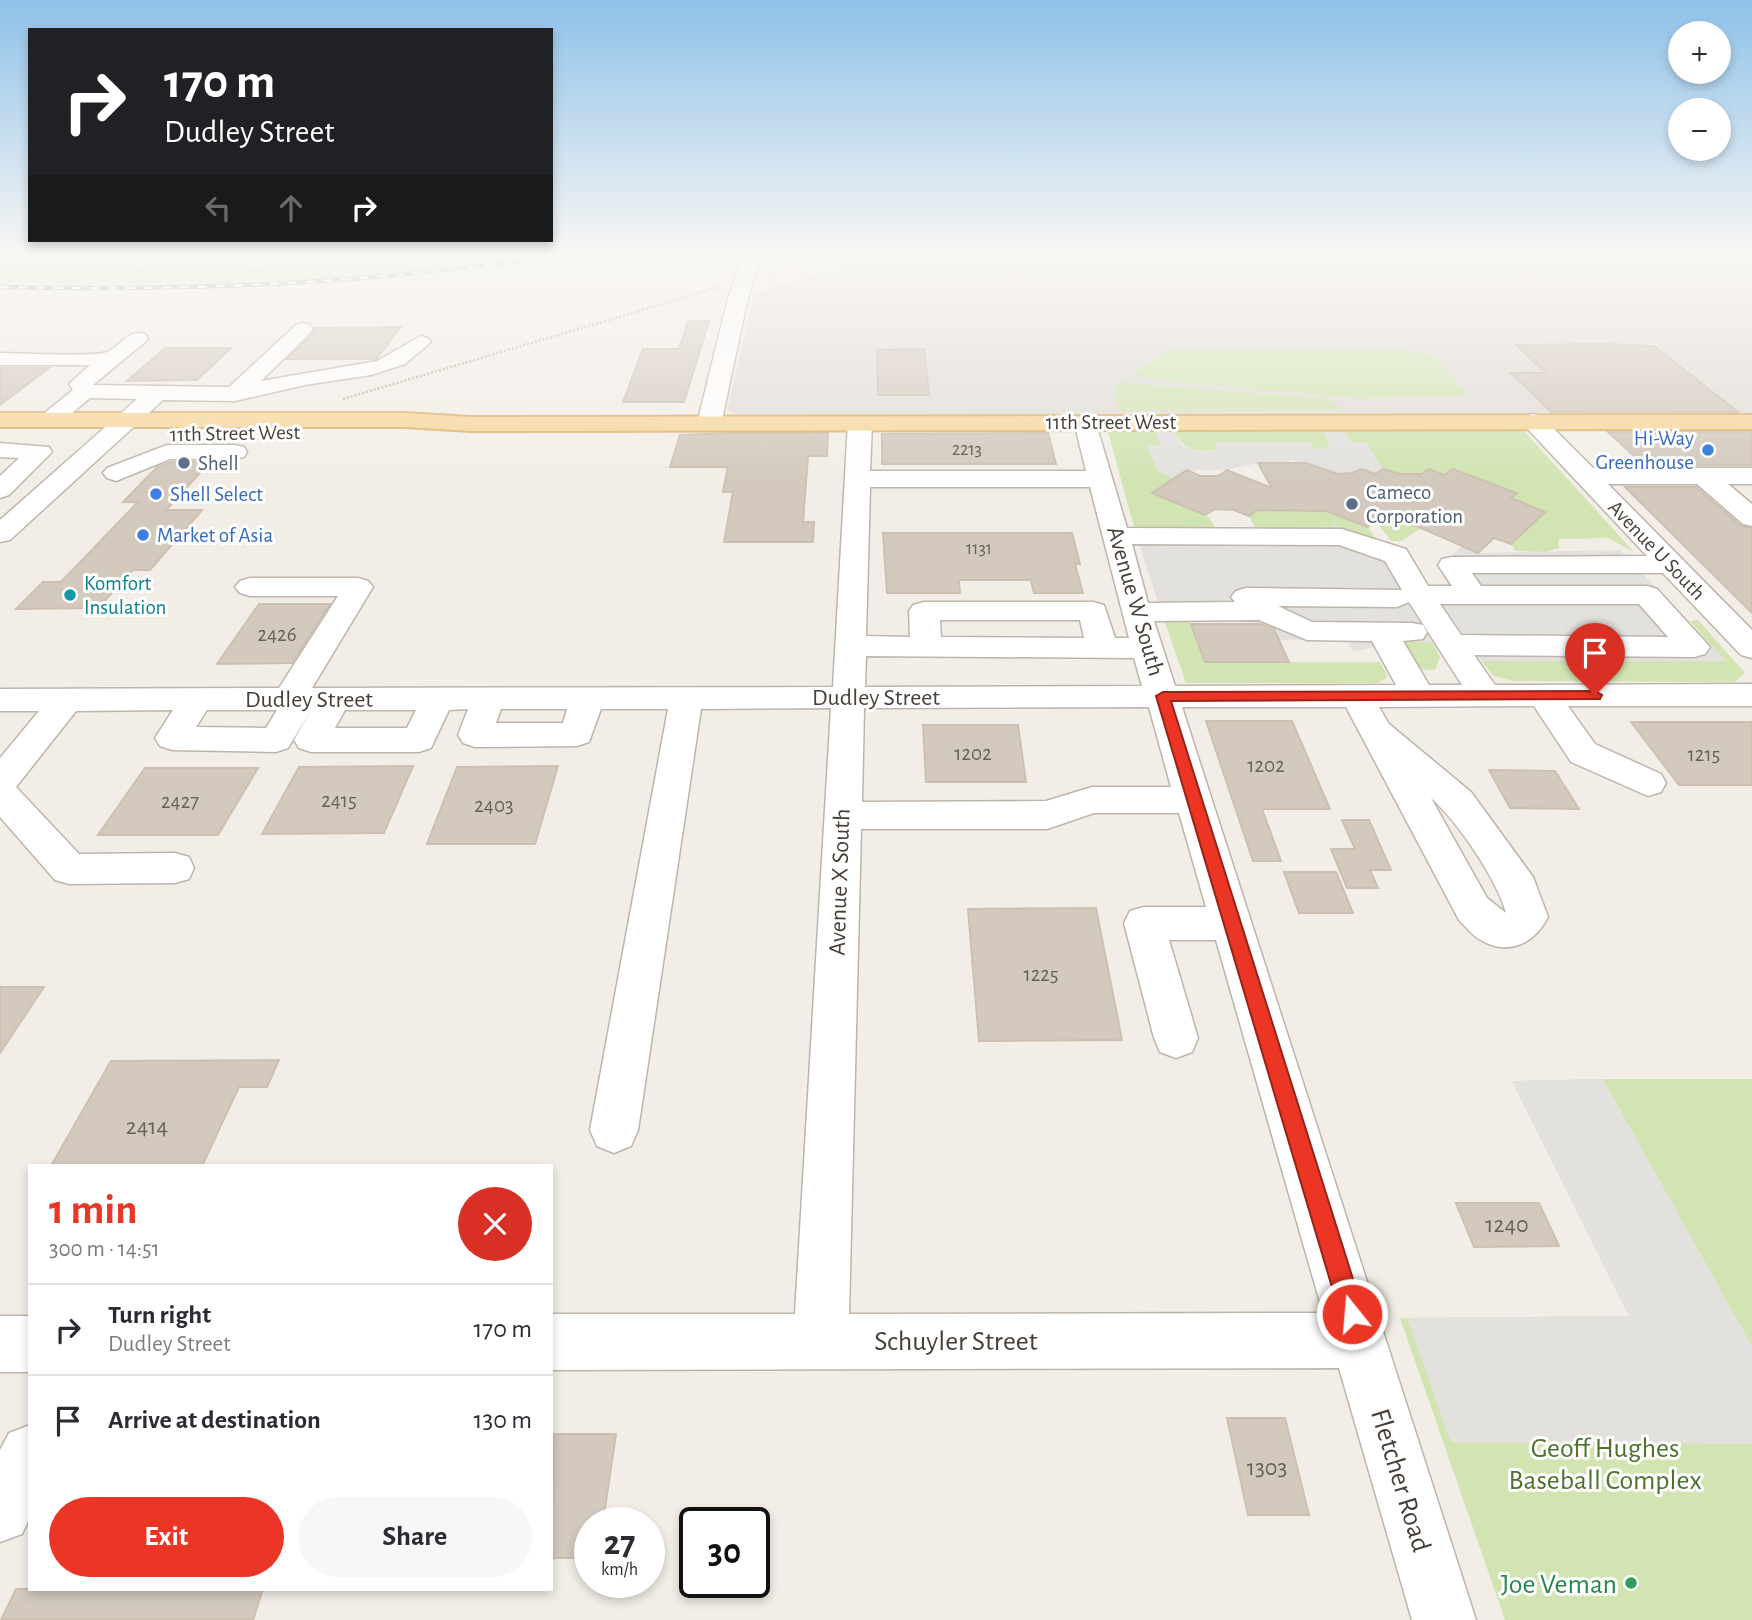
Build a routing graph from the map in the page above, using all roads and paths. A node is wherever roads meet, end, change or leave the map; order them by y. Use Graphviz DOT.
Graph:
graph roads {
  1 [pos="303,329"];
  2 [pos="576,330"];
  3 [pos="731,330"];
  4 [pos="138,338"];
  5 [pos="421,342"];
  6 [pos="250,350"];
  7 [pos="0,359"];
  8 [pos="111,359"];
  9 [pos="85,391"];
  10 [pos="157,393"];
  11 [pos="207,394"];
  12 [pos="234,394"];
  13 [pos="332,402"];
  14 [pos="0,420"];
  15 [pos="50,420"];
  16 [pos="1533,421"];
  17 [pos="1086,422"];
  18 [pos="1752,422"];
  19 [pos="860,423"];
  20 [pos="709,424"];
  21 [pos="119,427"];
  22 [pos="0,435"];
  23 [pos="0,450"];
  24 [pos="1585,476"];
  25 [pos="1752,476"];
  26 [pos="1705,477"];
  27 [pos="857,479"];
  28 [pos="1102,479"];
  29 [pos="0,490"];
  30 [pos="1752,518"];
  31 [pos="0,534"];
  32 [pos="1118,536"];
  33 [pos="1671,564"];
  34 [pos="250,587"];
  35 [pos="1472,594"];
  36 [pos="1408,596"];
  37 [pos="1139,618"];
  38 [pos="1452,645"];
  39 [pos="850,646"];
  40 [pos="1752,648"];
  41 [pos="1418,695"];
  42 [pos="1485,695"];
  43 [pos="1543,695"];
  44 [pos="1752,695"];
  45 [pos="1163,696"];
  46 [pos="1357,696"];
  47 [pos="438,698"];
  48 [pos="687,698"];
  49 [pos="847,698"];
  50 [pos="67,699"];
  51 [pos="197,699"];
  52 [pos="295,699"];
  53 [pos="334,699"];
  54 [pos="0,700"];
  55 [pos="1376,732"];
  56 [pos="0,782"];
  57 [pos="1648,783"];
  58 [pos="0,793"];
  59 [pos="1195,800"];
  60 [pos="842,816"];
  61 [pos="175,868"];
  62 [pos="1233,924"];
  63 [pos="1176,1038"];
  64 [pos="614,1130"];
  65 [pos="821,1340"];
  66 [pos="1360,1340"];
  67 [pos="553,1342"];
  68 [pos="0,1344"];
  69 [pos="28,1344"];
  70 [pos="28,1458"];
  71 [pos="0,1512"];
  72 [pos="1444,1620"];
  1 -- 12 [label="street"];
  2 -- 13 [label="path"];
  3 -- 20 [label="street"];
  4 -- 8 [label="street"];
  5 -- 12 [label="street"];
  6 -- 11 [label="street"];
  7 -- 8 [label="street"];
  8 -- 9 [label="street"];
  9 -- 10 [label="street"];
  9 -- 15 [label="street"];
  10 -- 11 [label="street"];
  10 -- 21 [label="street"];
  11 -- 12 [label="street"];
  14 -- 15 [label="main road, 11th Street West"];
  15 -- 21 [label="main road, 11th Street West"];
  16 -- 17 [label="main road, 11th Street West"];
  16 -- 18 [label="main road, 11th Street West"];
  16 -- 24 [label="street, Avenue U South"];
  17 -- 19 [label="main road, 11th Street West"];
  17 -- 28 [label="street, Avenue W South"];
  19 -- 20 [label="main road, 11th Street West"];
  19 -- 27 [label="street, Avenue X South"];
  20 -- 21 [label="main road, 11th Street West"];
  21 -- 22 [label="main road, 11th Street West"];
  21 -- 31 [label="street"];
  23 -- 29 [label="street"];
  24 -- 26 [label="street"];
  24 -- 33 [label="street, Avenue U South"];
  25 -- 26 [label="street"];
  26 -- 30 [label="street"];
  27 -- 28 [label="street"];
  27 -- 39 [label="street, Avenue X South"];
  28 -- 32 [label="street, Avenue W South"];
  32 -- 36 [label="street"];
  32 -- 37 [label="street, Avenue W South"];
  33 -- 35 [label="street"];
  33 -- 40 [label="street, Avenue U South"];
  34 -- 52 [label="street"];
  35 -- 36 [label="street"];
  35 -- 38 [label="street"];
  36 -- 37 [label="street"];
  36 -- 38 [label="street"];
  37 -- 39 [label="street"];
  37 -- 41 [label="street"];
  37 -- 45 [label="street, Avenue W South"];
  38 -- 42 [label="street"];
  39 -- 49 [label="street, Avenue X South"];
  41 -- 42 [label="street, Dudley Street"];
  41 -- 46 [label="street, Dudley Street"];
  42 -- 43 [label="street, Dudley Street"];
  43 -- 44 [label="street, Dudley Street"];
  43 -- 57 [label="street"];
  45 -- 46 [label="street, Dudley Street"];
  45 -- 49 [label="street, Dudley Street"];
  45 -- 59 [label="street, Avenue W South"];
  46 -- 55 [label="street"];
  47 -- 48 [label="street, Dudley Street"];
  47 -- 53 [label="street, Dudley Street"];
  47 -- 53 [label="street"];
  48 -- 49 [label="street, Dudley Street"];
  48 -- 64 [label="street"];
  49 -- 60 [label="street, Avenue X South"];
  50 -- 51 [label="street, Dudley Street"];
  50 -- 54 [label="street, Dudley Street"];
  50 -- 56 [label="street"];
  51 -- 52 [label="street, Dudley Street"];
  51 -- 52 [label="street"];
  52 -- 53 [label="street, Dudley Street"];
  55 -- 55 [label="street"];
  58 -- 61 [label="street"];
  59 -- 60 [label="street"];
  59 -- 62 [label="street, Avenue W South"];
  60 -- 65 [label="street, Avenue X South"];
  62 -- 63 [label="street"];
  62 -- 66 [label="street, Avenue W South"];
  65 -- 66 [label="street, Schuyler Street"];
  65 -- 67 [label="street, Schuyler Street"];
  66 -- 72 [label="street, Fletcher Road"];
  68 -- 69 [label="street"];
  70 -- 71 [label="street"];
}
